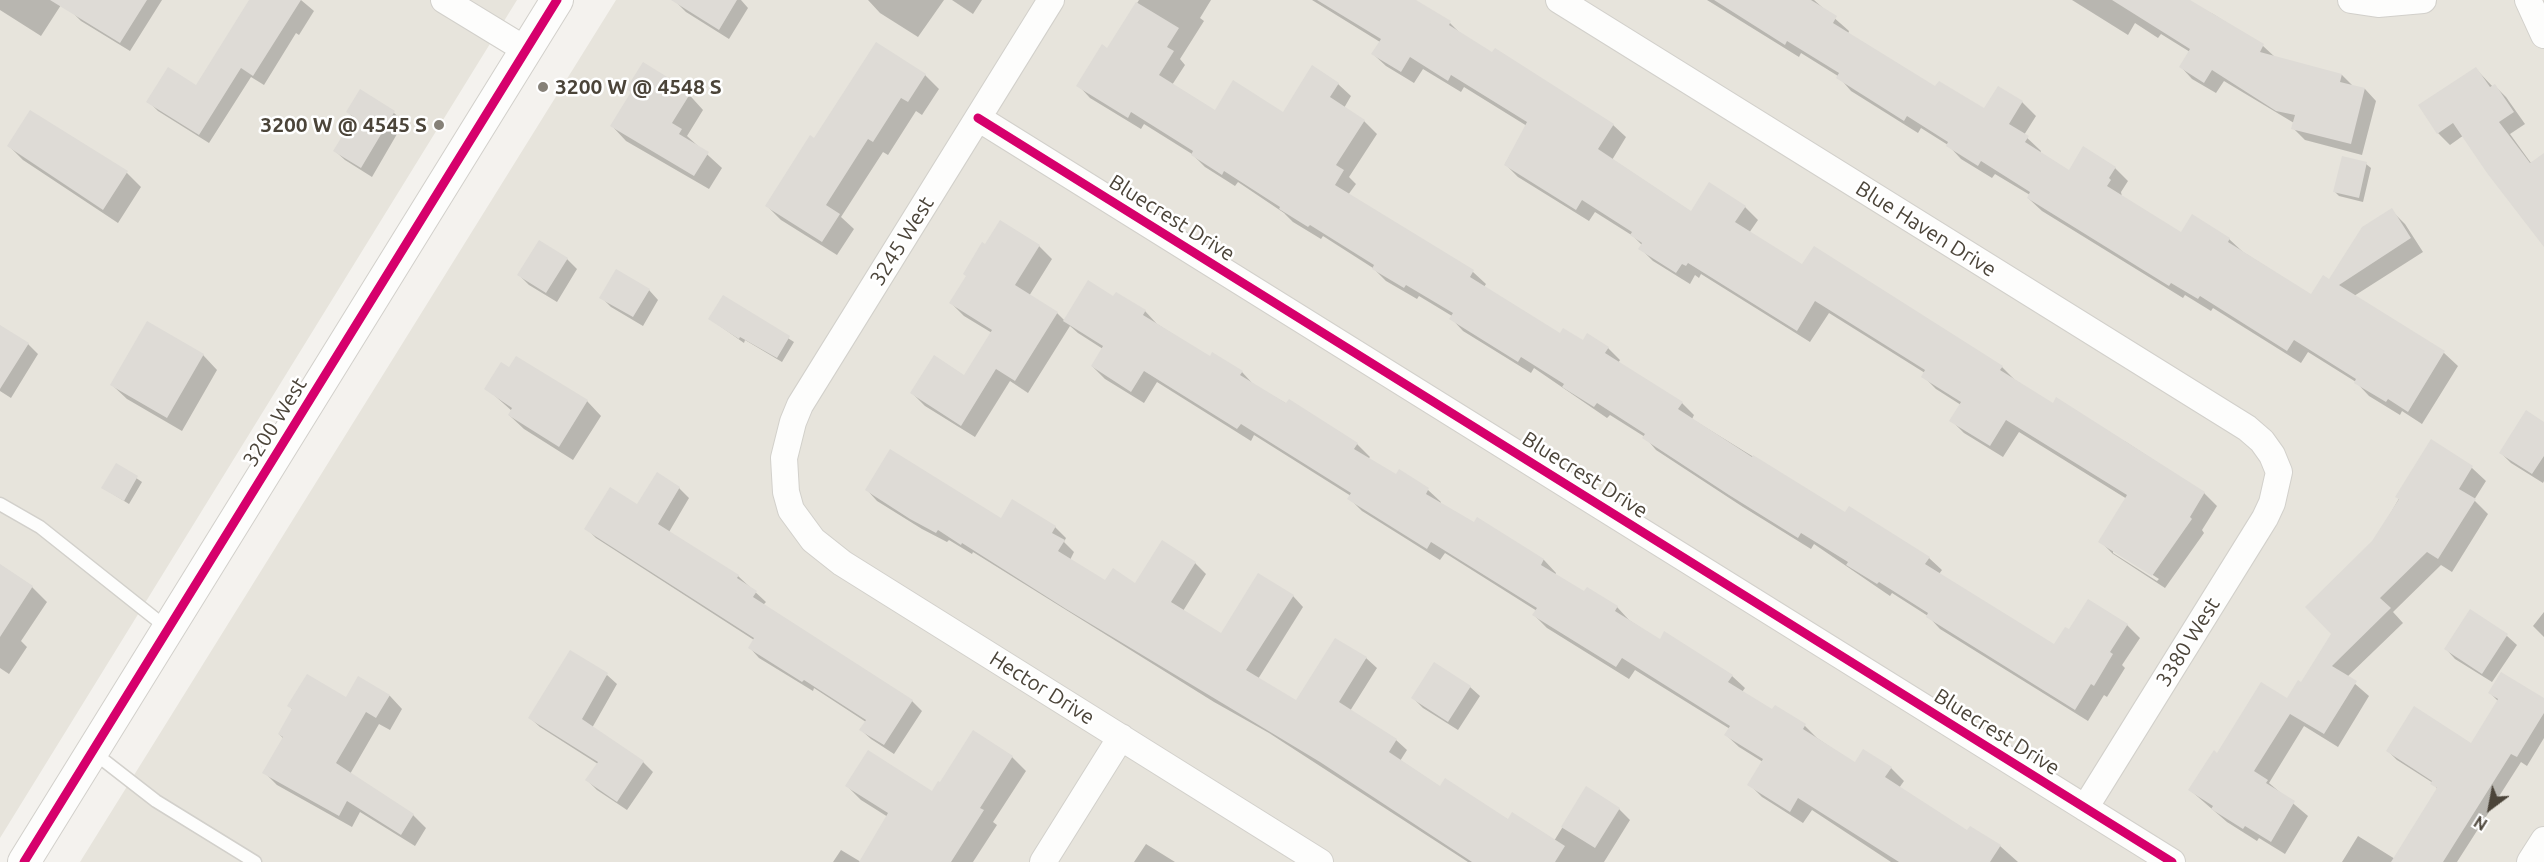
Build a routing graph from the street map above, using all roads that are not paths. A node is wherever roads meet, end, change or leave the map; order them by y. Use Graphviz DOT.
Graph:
graph roads {
  1 [pos="444,0"];
  2 [pos="557,0"];
  3 [pos="1051,0"];
  4 [pos="1559,0"];
  5 [pos="2351,0"];
  6 [pos="2423,0"];
  7 [pos="2528,0"];
  8 [pos="2544,35"];
  9 [pos="526,50"];
  10 [pos="978,118"];
  11 [pos="2279,472"];
  12 [pos="786,492"];
  13 [pos="0,504"];
  14 [pos="168,629"];
  15 [pos="1121,737"];
  16 [pos="92,752"];
  17 [pos="2085,808"];
  18 [pos="2544,840"];
  19 [pos="24,862"];
  20 [pos="255,862"];
  21 [pos="1043,862"];
  22 [pos="1320,862"];
  23 [pos="2172,862"];
  24 [pos="2530,862"];
  1 -- 9 [label="street"];
  2 -- 9 [label="street, 3200 West"];
  3 -- 10 [label="street, 3245 West"];
  4 -- 11 [label="street, Blue Haven Drive"];
  5 -- 6 [label="street"];
  7 -- 8 [label="street"];
  9 -- 14 [label="street, 3200 West"];
  10 -- 12 [label="street, 3245 West"];
  10 -- 17 [label="street, Bluecrest Drive"];
  11 -- 17 [label="street, 3380 West"];
  12 -- 15 [label="street, Hector Drive"];
  13 -- 14 [label="lane"];
  14 -- 16 [label="street, 3200 West"];
  15 -- 21 [label="street"];
  15 -- 22 [label="street, Hector Drive"];
  16 -- 19 [label="street, 3200 West"];
  16 -- 20 [label="lane"];
  17 -- 23 [label="street, Bluecrest Drive"];
  18 -- 24 [label="street"];
}
